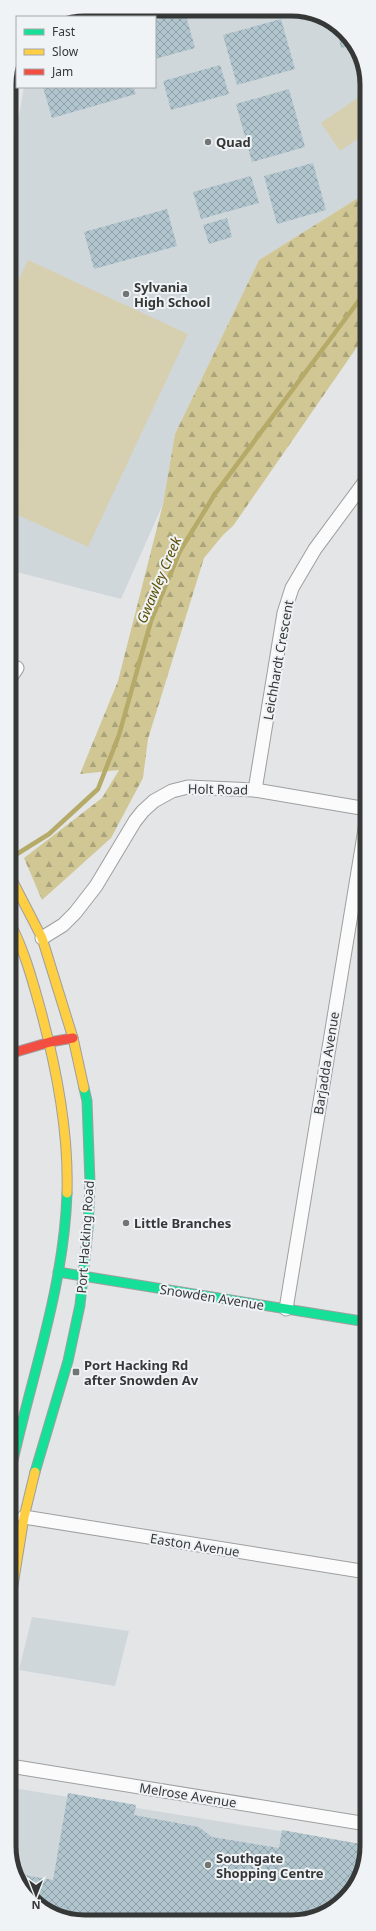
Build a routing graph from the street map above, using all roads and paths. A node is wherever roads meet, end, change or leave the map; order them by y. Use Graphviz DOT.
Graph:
graph roads {
  1 [pos="360,488"];
  2 [pos="256,790"];
  3 [pos="360,808"];
  4 [pos="360,860"];
  5 [pos="16,886"];
  6 [pos="42,938"];
  7 [pos="16,939"];
  8 [pos="73,1038"];
  9 [pos="50,1042"];
  10 [pos="16,1052"];
  11 [pos="58,1272"];
  12 [pos="84,1276"];
  13 [pos="286,1309"];
  14 [pos="360,1321"];
  15 [pos="16,1451"];
  16 [pos="24,1517"];
  17 [pos="16,1567"];
  18 [pos="360,1571"];
  19 [pos="16,1767"];
  20 [pos="360,1823"];
  1 -- 2 [label="street, Leichhardt Crescent"];
  2 -- 3 [label="street, Holt Road"];
  2 -- 6 [label="street, Holt Road"];
  4 -- 13 [label="street, Barjadda Avenue"];
  5 -- 6 [label="main road, Port Hacking Road"];
  6 -- 8 [label="main road, Port Hacking Road"];
  7 -- 9 [label="main road, Port Hacking Road"];
  8 -- 9 [label="main road"];
  8 -- 12 [label="main road, Port Hacking Road"];
  9 -- 10 [label="main road"];
  9 -- 11 [label="main road, Port Hacking Road"];
  11 -- 12 [label="main road, Snowden Avenue"];
  11 -- 15 [label="main road, Port Hacking Road"];
  12 -- 13 [label="main road, Snowden Avenue"];
  12 -- 16 [label="main road, Port Hacking Road"];
  13 -- 14 [label="main road, Snowden Avenue"];
  16 -- 17 [label="main road, Port Hacking Road"];
  16 -- 18 [label="street, Easton Avenue"];
  19 -- 20 [label="street, Melrose Avenue"];
}
